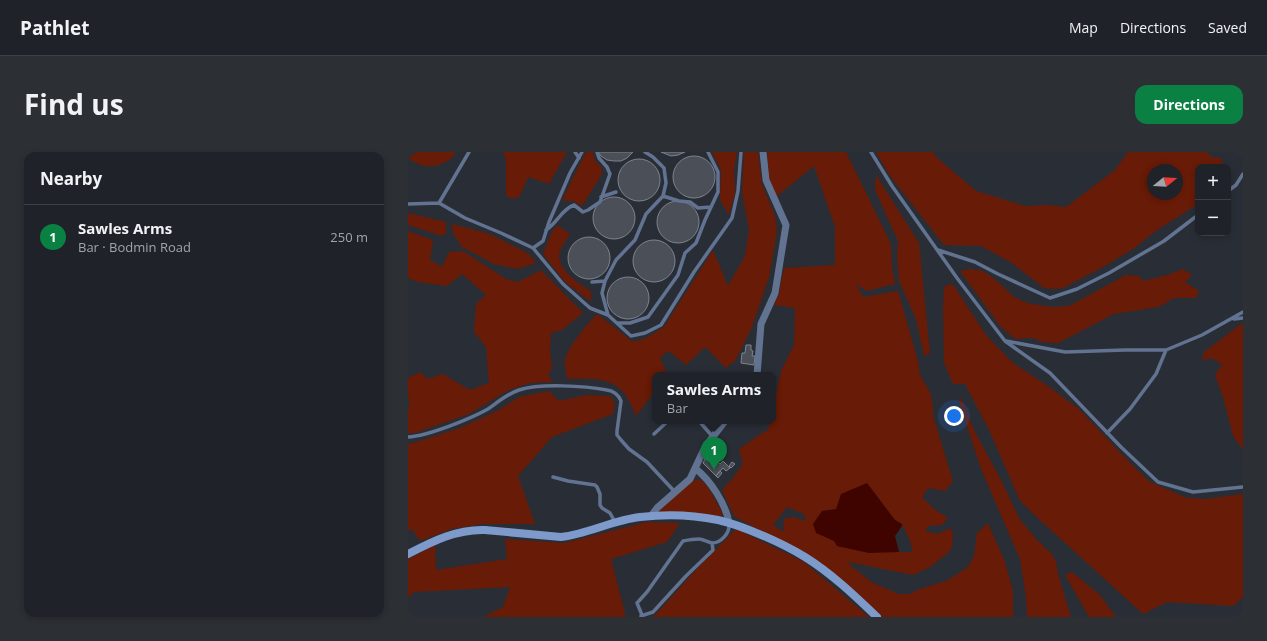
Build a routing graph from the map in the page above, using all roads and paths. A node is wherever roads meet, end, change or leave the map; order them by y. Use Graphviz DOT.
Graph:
graph roads {
  1 [pos="469,152"];
  2 [pos="575,152"];
  3 [pos="582,152"];
  4 [pos="597,152"];
  5 [pos="645,152"];
  6 [pos="708,152"];
  7 [pos="741,152"];
  8 [pos="763,152"];
  9 [pos="871,152"];
  10 [pos="579,158"];
  11 [pos="1243,174"];
  12 [pos="1231,189"];
  13 [pos="616,192"];
  14 [pos="663,196"];
  15 [pos="602,197"];
  16 [pos="439,203"];
  17 [pos="408,204"];
  18 [pos="711,207"];
  19 [pos="1195,217"];
  20 [pos="546,230"];
  21 [pos="533,248"];
  22 [pos="937,250"];
  23 [pos="605,281"];
  24 [pos="592,282"];
  25 [pos="1243,312"];
  26 [pos="608,315"];
  27 [pos="1243,318"];
  28 [pos="1231,320"];
  29 [pos="617,323"];
  30 [pos="1005,341"];
  31 [pos="1166,350"];
  32 [pos="758,372"];
  33 [pos="665,424"];
  34 [pos="701,424"];
  35 [pos="723,424"];
  36 [pos="1108,433"];
  37 [pos="654,434"];
  38 [pos="712,437"];
  39 [pos="408,438"];
  40 [pos="696,469"];
  41 [pos="553,477"];
  42 [pos="1243,486"];
  43 [pos="676,492"];
  44 [pos="651,516"];
  45 [pos="615,522"];
  46 [pos="729,523"];
  47 [pos="712,543"];
  48 [pos="408,554"];
  49 [pos="641,616"];
  50 [pos="877,617"];
  1 -- 16 [label="lane"];
  2 -- 10 [label="lane"];
  3 -- 10 [label="lane"];
  4 -- 15 [label="lane"];
  5 -- 14 [label="lane"];
  6 -- 18 [label="lane"];
  7 -- 29 [label="lane"];
  8 -- 32 [label="street"];
  9 -- 22 [label="lane"];
  10 -- 20 [label="lane"];
  11 -- 12 [label="lane"];
  13 -- 15 [label="lane"];
  14 -- 18 [label="lane"];
  14 -- 23 [label="lane"];
  15 -- 20 [label="lane"];
  16 -- 17 [label="lane"];
  16 -- 21 [label="lane"];
  18 -- 29 [label="lane"];
  19 -- 22 [label="lane"];
  20 -- 21 [label="lane"];
  21 -- 26 [label="lane"];
  22 -- 30 [label="lane"];
  23 -- 24 [label="lane"];
  23 -- 26 [label="lane"];
  25 -- 28 [label="lane"];
  26 -- 29 [label="lane"];
  27 -- 28 [label="lane"];
  28 -- 31 [label="lane"];
  30 -- 31 [label="lane"];
  30 -- 36 [label="lane"];
  31 -- 36 [label="lane"];
  33 -- 37 [label="lane"];
  34 -- 38 [label="lane"];
  35 -- 38 [label="street"];
  36 -- 42 [label="lane"];
  38 -- 40 [label="street"];
  39 -- 43 [label="lane"];
  40 -- 43 [label="street"];
  40 -- 46 [label="street"];
  41 -- 45 [label="lane"];
  43 -- 44 [label="street"];
  44 -- 45 [label="main road"];
  44 -- 46 [label="main road"];
  45 -- 48 [label="main road"];
  46 -- 47 [label="lane"];
  46 -- 50 [label="main road"];
  47 -- 49 [label="lane"];
  47 -- 49 [label="lane"];
}
